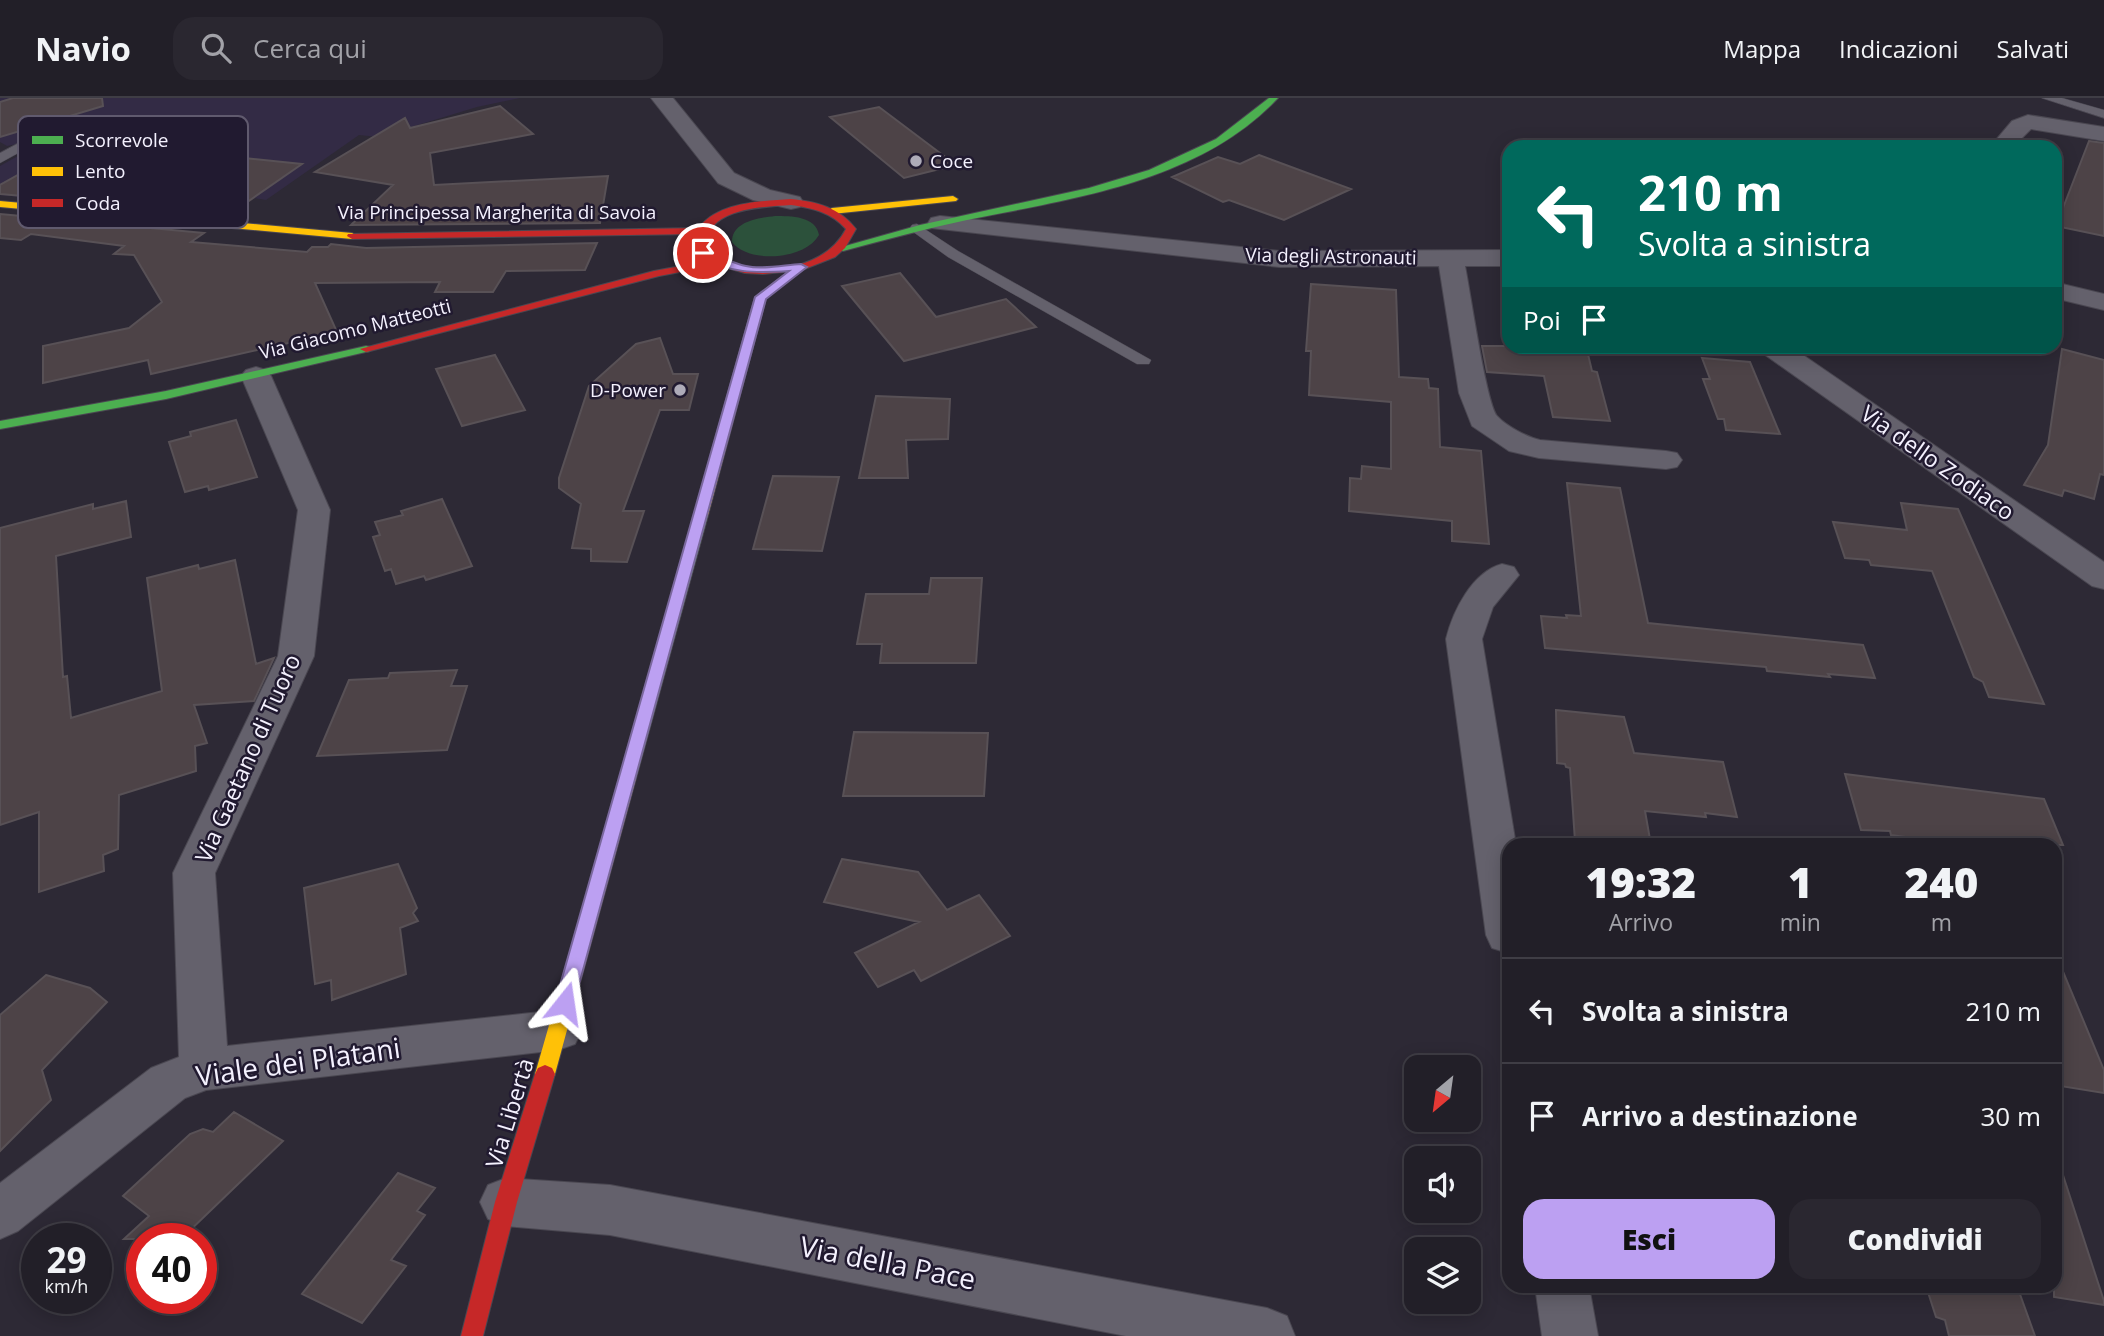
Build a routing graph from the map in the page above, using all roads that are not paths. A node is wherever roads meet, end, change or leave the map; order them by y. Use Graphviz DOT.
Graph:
graph roads {
  1 [pos="662,98"];
  2 [pos="1274,98"];
  3 [pos="2048,98"];
  4 [pos="2104,114"];
  5 [pos="2104,134"];
  6 [pos="2013,135"];
  7 [pos="2104,143"];
  8 [pos="18,148"];
  9 [pos="0,159"];
  10 [pos="1119,166"];
  11 [pos="726,178"];
  12 [pos="997,195"];
  13 [pos="975,197"];
  14 [pos="1060,200"];
  15 [pos="791,202"];
  16 [pos="0,204"];
  17 [pos="18,206"];
  18 [pos="832,211"];
  19 [pos="708,225"];
  20 [pos="248,226"];
  21 [pos="929,226"];
  22 [pos="1113,241"];
  23 [pos="843,248"];
  24 [pos="1451,258"];
  25 [pos="1502,258"];
  26 [pos="724,265"];
  27 [pos="801,267"];
  28 [pos="2062,267"];
  29 [pos="2104,277"];
  30 [pos="2062,292"];
  31 [pos="761,297"];
  32 [pos="2104,302"];
  33 [pos="1782,354"];
  34 [pos="1143,360"];
  35 [pos="257,376"];
  36 [pos="0,425"];
  37 [pos="1666,460"];
  38 [pos="1502,575"];
  39 [pos="2104,578"];
  40 [pos="1502,895"];
  41 [pos="558,1030"];
  42 [pos="204,1069"];
  43 [pos="506,1202"];
  44 [pos="0,1214"];
  45 [pos="1563,1293"];
  46 [pos="472,1336"];
  47 [pos="1268,1336"];
  48 [pos="1570,1336"];
  1 -- 11 [label="street"];
  2 -- 14 [label="street"];
  3 -- 4 [label="lane"];
  3 -- 6 [label="lane"];
  5 -- 6 [label="street"];
  6 -- 7 [label="street"];
  8 -- 9 [label="lane"];
  10 -- 12 [label="street"];
  11 -- 15 [label="street"];
  11 -- 19 [label="street"];
  13 -- 18 [label="street"];
  14 -- 21 [label="street"];
  14 -- 22 [label="street, Via degli Astronauti"];
  15 -- 18 [label="street"];
  15 -- 19 [label="street"];
  16 -- 17 [label="street, Via Principessa Margherita di Savoia"];
  18 -- 23 [label="street"];
  19 -- 20 [label="street, Via Principessa Margherita di Savoia"];
  19 -- 26 [label="street"];
  21 -- 22 [label="street, Via degli Astronauti"];
  21 -- 23 [label="street"];
  21 -- 34 [label="lane"];
  22 -- 24 [label="street, Via degli Astronauti"];
  23 -- 27 [label="street"];
  24 -- 25 [label="street, Via degli Astronauti"];
  24 -- 37 [label="street"];
  26 -- 27 [label="street, Via Giacomo Matteotti"];
  26 -- 31 [label="street"];
  26 -- 35 [label="street, Via Giacomo Matteotti"];
  27 -- 31 [label="street"];
  28 -- 29 [label="street"];
  30 -- 32 [label="street"];
  31 -- 41 [label="street, Via Libertà"];
  33 -- 39 [label="street, Via dello Zodiaco"];
  35 -- 36 [label="street, Via Giacomo Matteotti"];
  35 -- 42 [label="street, Via Gaetano di Tuoro"];
  38 -- 40 [label="street"];
  41 -- 42 [label="street, Viale dei Platani"];
  41 -- 43 [label="street, Via Libertà"];
  42 -- 44 [label="street, Viale dei Platani"];
  43 -- 46 [label="street, Via Libertà"];
  43 -- 47 [label="street, Via della Pace"];
  45 -- 48 [label="street"];
}
